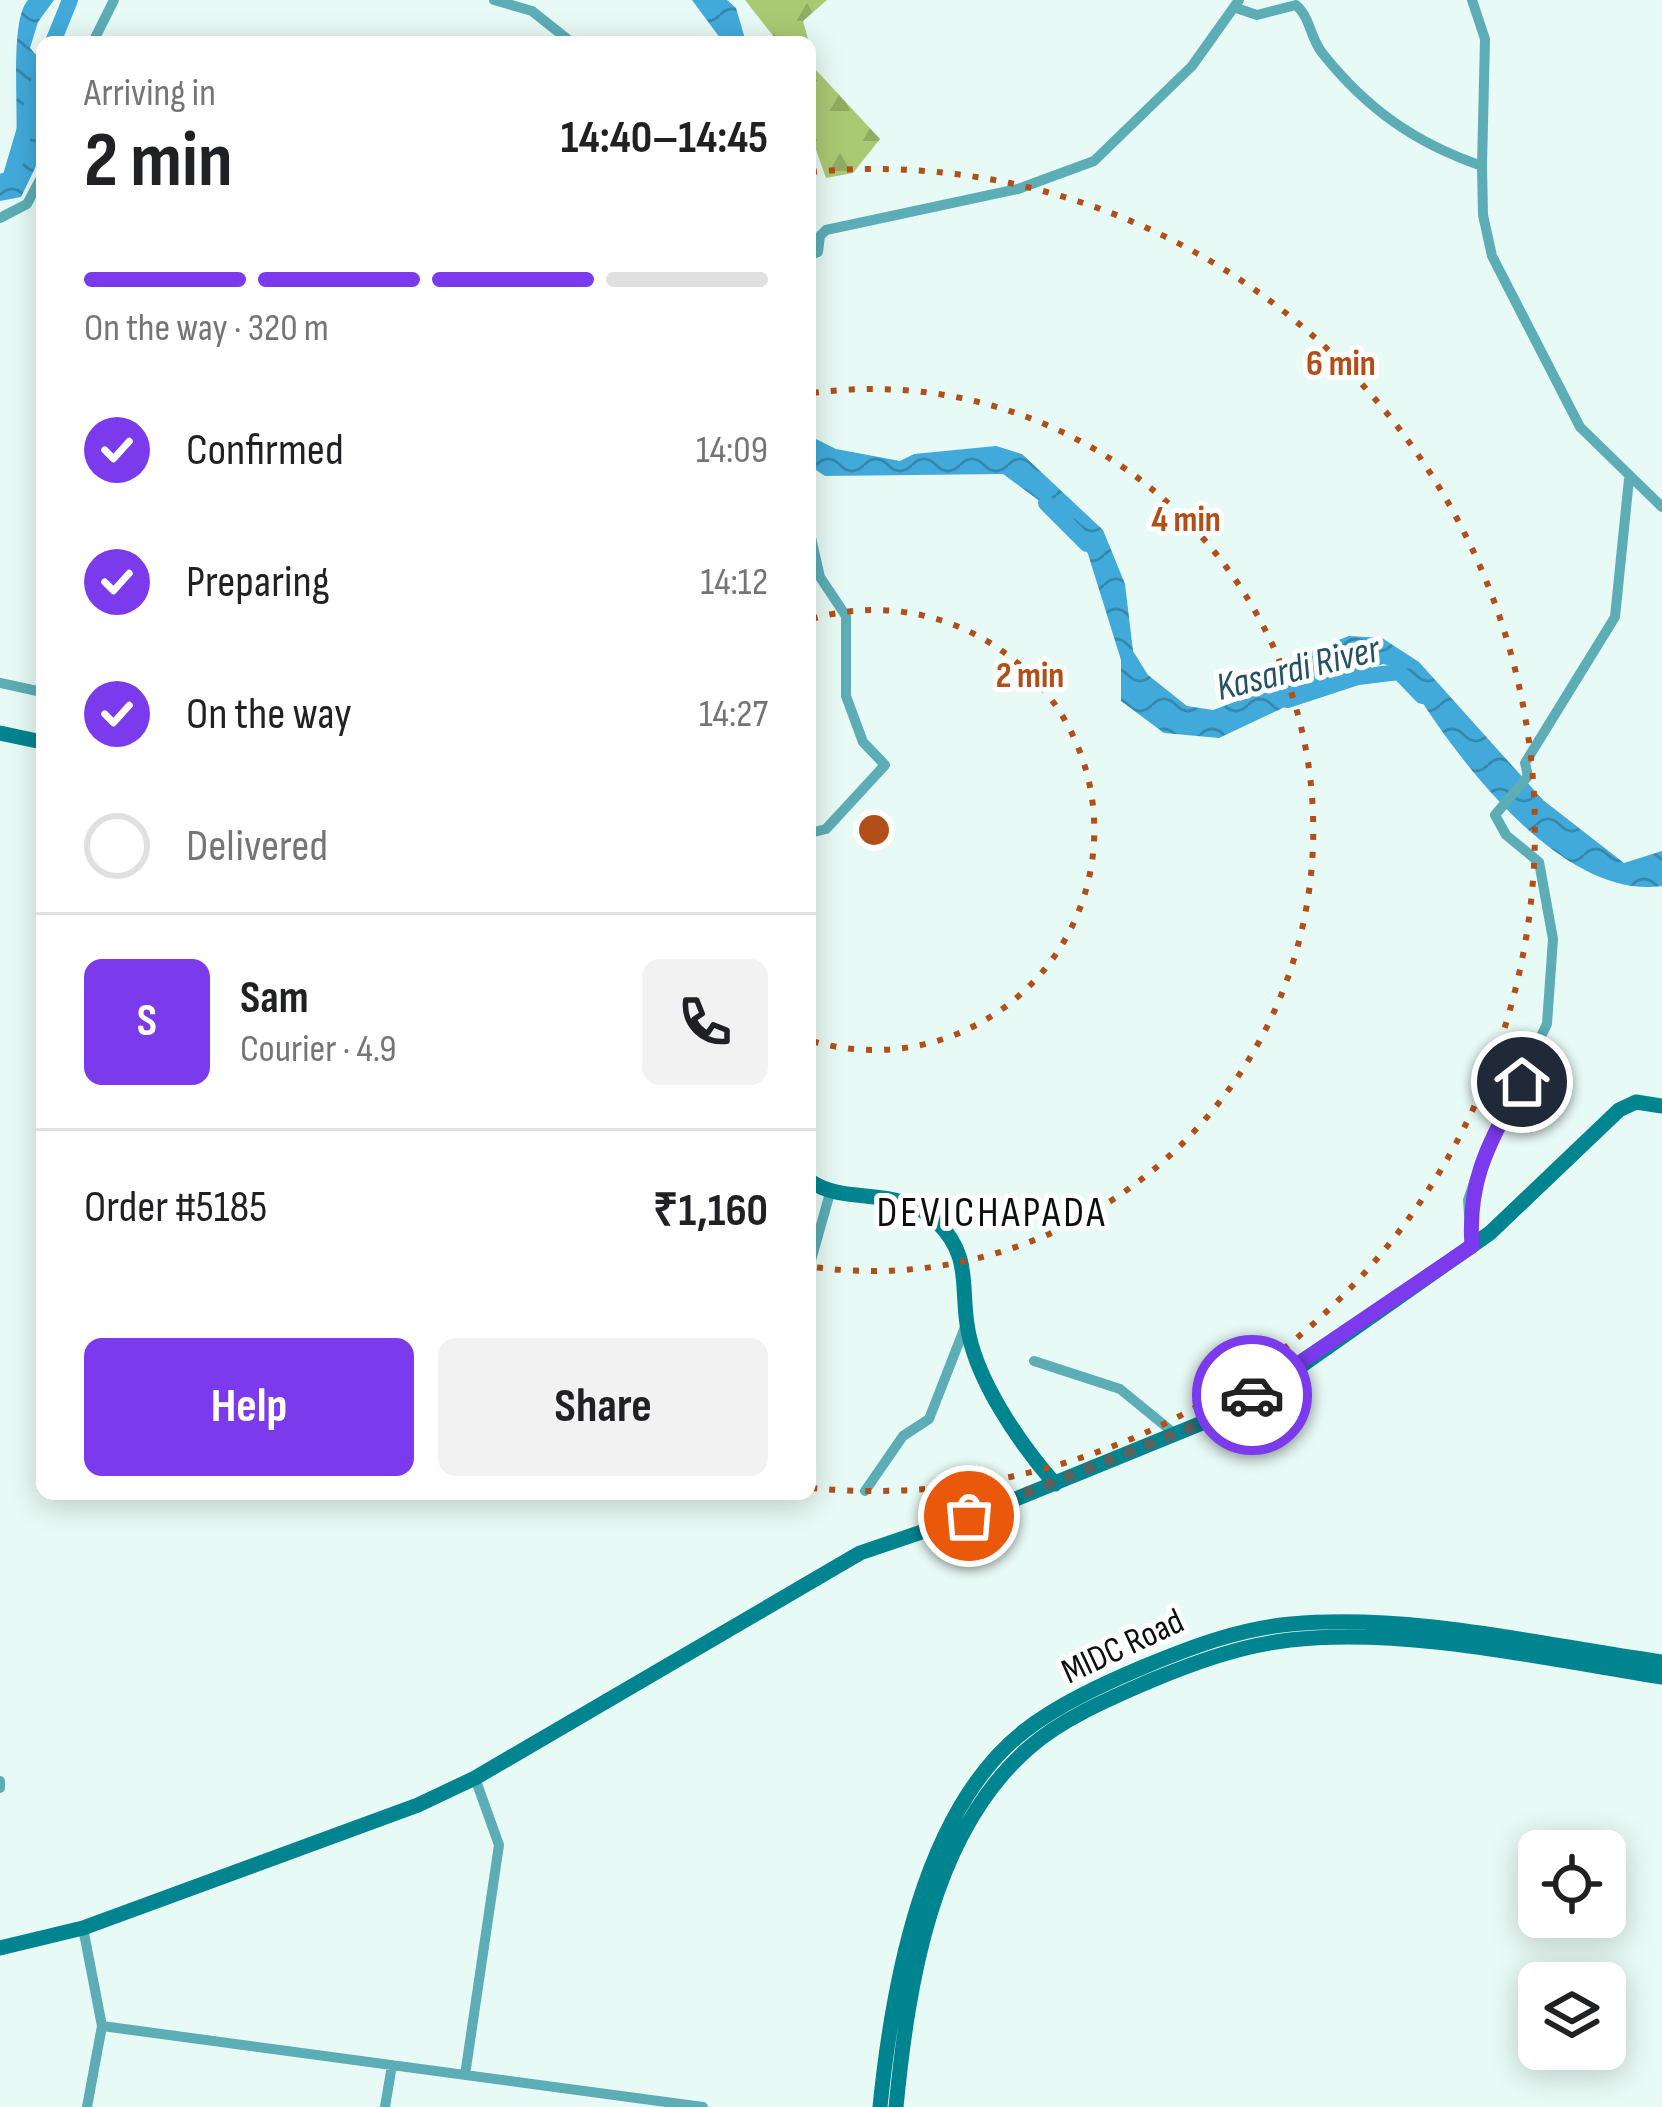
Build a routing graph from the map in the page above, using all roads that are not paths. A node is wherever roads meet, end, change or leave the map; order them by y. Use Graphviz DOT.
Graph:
graph roads {
  1 [pos="114,0"];
  2 [pos="494,0"];
  3 [pos="1472,0"];
  4 [pos="1237,4"];
  5 [pos="96,36"];
  6 [pos="563,36"];
  7 [pos="1482,166"];
  8 [pos="36,187"];
  9 [pos="0,218"];
  10 [pos="816,253"];
  11 [pos="1629,479"];
  12 [pos="1662,507"];
  13 [pos="816,559"];
  14 [pos="0,683"];
  15 [pos="36,691"];
  16 [pos="0,733"];
  17 [pos="36,741"];
  18 [pos="816,832"];
  19 [pos="1662,1106"];
  20 [pos="816,1184"];
  21 [pos="830,1193"];
  22 [pos="816,1243"];
  23 [pos="1472,1246"];
  24 [pos="967,1324"];
  25 [pos="1034,1361"];
  26 [pos="1175,1434"];
  27 [pos="1055,1484"];
  28 [pos="865,1490"];
  29 [pos="1662,1662"];
  30 [pos="1662,1677"];
  31 [pos="475,1778"];
  32 [pos="83,1928"];
  33 [pos="0,1948"];
  34 [pos="102,2026"];
  35 [pos="392,2065"];
  36 [pos="465,2075"];
  37 [pos="630,2102"];
  38 [pos="87,2107"];
  39 [pos="385,2107"];
  40 [pos="703,2107"];
  41 [pos="880,2107"];
  42 [pos="896,2107"];
  1 -- 5 [label="street"];
  2 -- 6 [label="street"];
  3 -- 7 [label="street"];
  4 -- 7 [label="street"];
  4 -- 10 [label="street"];
  7 -- 11 [label="street"];
  8 -- 9 [label="street"];
  11 -- 12 [label="street"];
  11 -- 23 [label="street"];
  13 -- 18 [label="street"];
  14 -- 15 [label="street"];
  16 -- 17 [label="main road"];
  19 -- 23 [label="main road"];
  20 -- 21 [label="main road"];
  21 -- 22 [label="street"];
  21 -- 24 [label="main road"];
  23 -- 26 [label="main road"];
  24 -- 27 [label="main road"];
  24 -- 28 [label="street"];
  25 -- 26 [label="street"];
  26 -- 27 [label="main road"];
  27 -- 31 [label="main road"];
  29 -- 41 [label="main road, MIDC Road"];
  30 -- 42 [label="main road, MIDC Road"];
  31 -- 32 [label="main road"];
  31 -- 36 [label="street"];
  32 -- 33 [label="main road"];
  32 -- 34 [label="street"];
  34 -- 35 [label="street"];
  34 -- 38 [label="street"];
  35 -- 36 [label="street"];
  35 -- 39 [label="street"];
  36 -- 37 [label="street"];
  37 -- 40 [label="street"];
}
